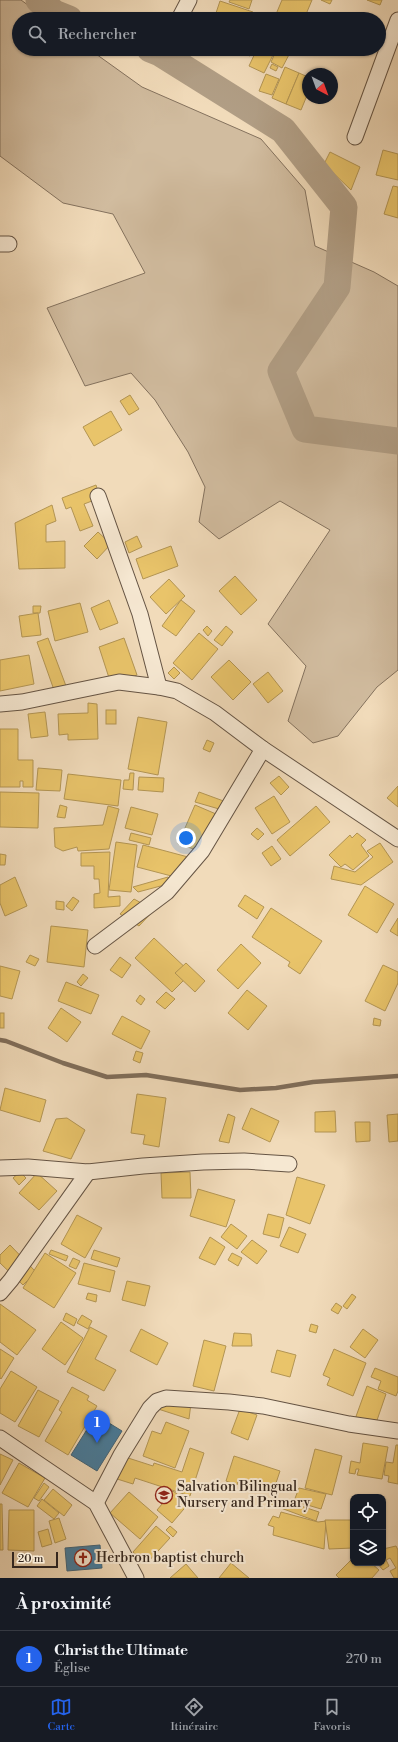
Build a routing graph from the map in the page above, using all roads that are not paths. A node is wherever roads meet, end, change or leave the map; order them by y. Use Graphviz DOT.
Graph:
graph roads {
  1 [pos="189,0"];
  2 [pos="183,12"];
  3 [pos="398,20"];
  4 [pos="386,53"];
  5 [pos="385,56"];
  6 [pos="355,137"];
  7 [pos="98,496"];
  8 [pos="159,687"];
  9 [pos="0,704"];
  10 [pos="263,749"];
  11 [pos="398,839"];
  12 [pos="95,946"];
  13 [pos="289,1164"];
  14 [pos="0,1168"];
  15 [pos="88,1172"];
  16 [pos="0,1293"];
  17 [pos="398,1431"];
  18 [pos="0,1438"];
  19 [pos="96,1503"];
  20 [pos="136,1578"];
  1 -- 2 [label="street"];
  3 -- 4 [label="street"];
  5 -- 6 [label="street"];
  7 -- 8 [label="street"];
  8 -- 9 [label="street"];
  8 -- 10 [label="street"];
  10 -- 11 [label="street"];
  10 -- 12 [label="street"];
  13 -- 15 [label="street"];
  14 -- 15 [label="street"];
  15 -- 16 [label="street"];
  17 -- 19 [label="street"];
  18 -- 19 [label="street"];
  19 -- 20 [label="street"];
}
